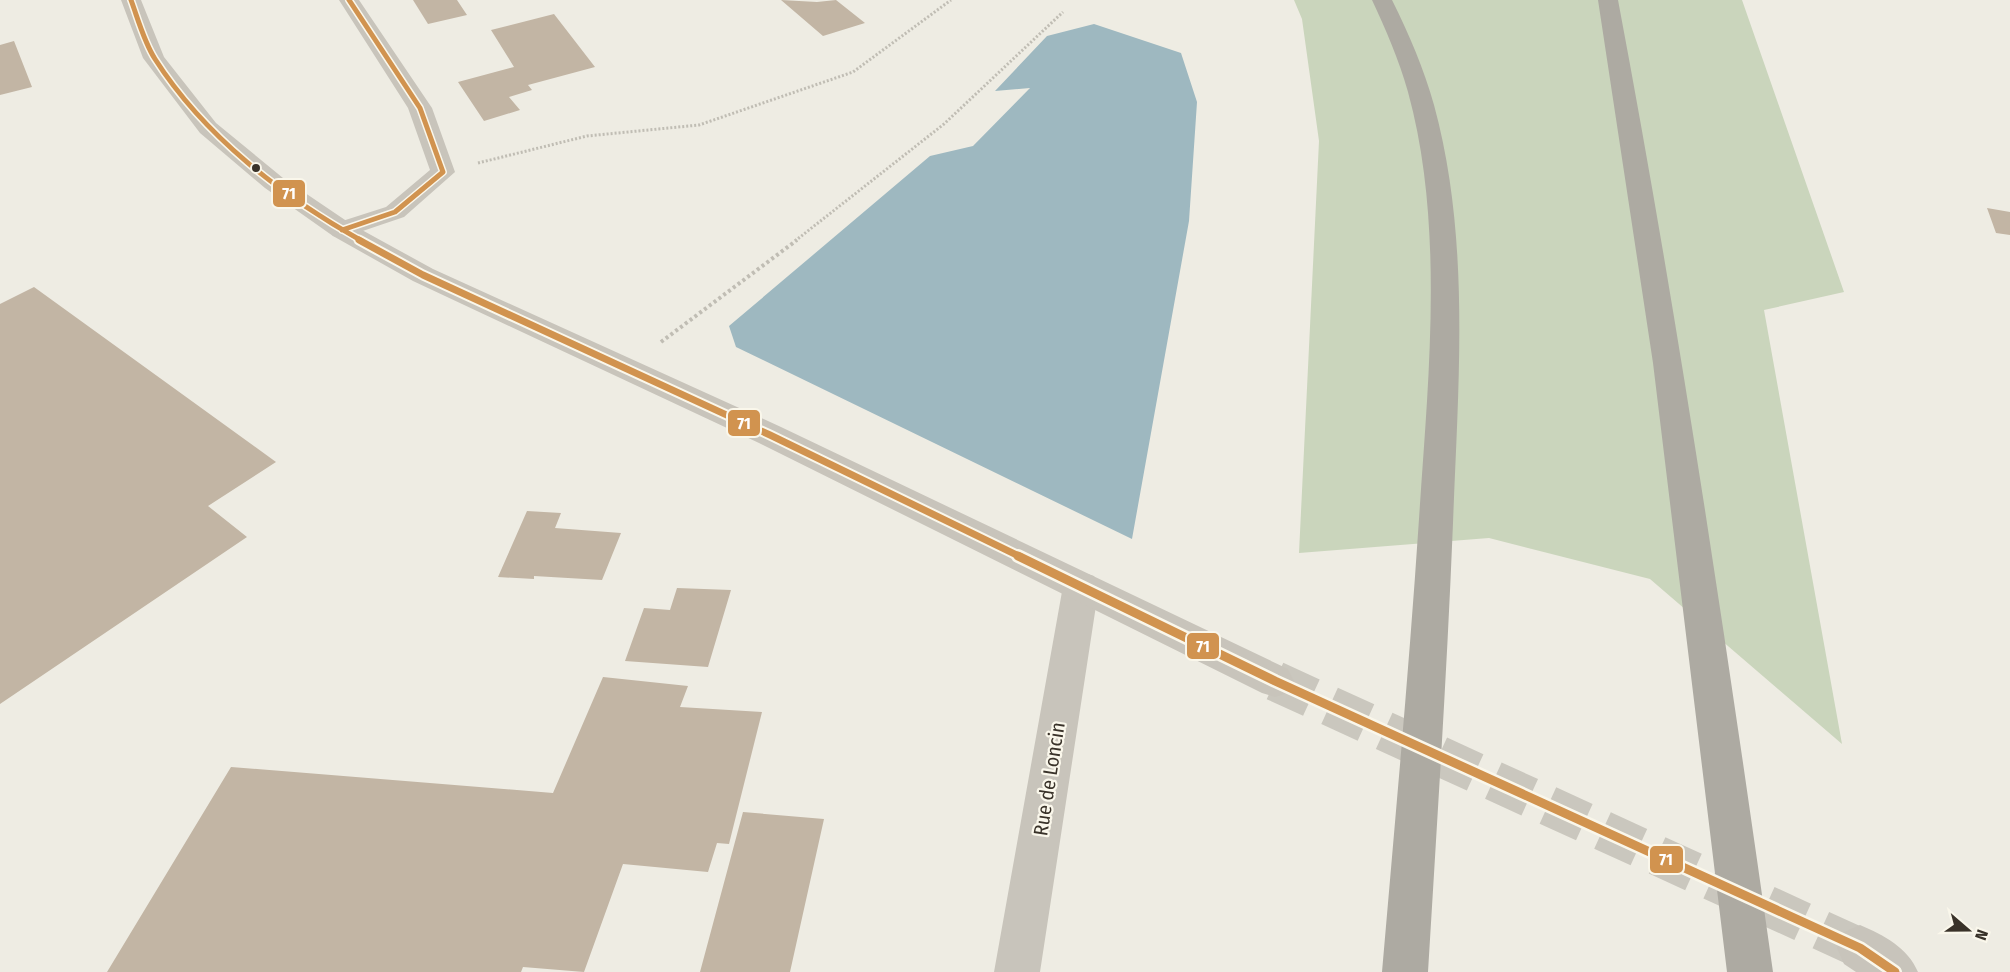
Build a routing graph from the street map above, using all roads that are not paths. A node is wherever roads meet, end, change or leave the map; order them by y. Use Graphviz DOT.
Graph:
graph roads {
  1 [pos="131,0"];
  2 [pos="349,0"];
  3 [pos="1382,0"];
  4 [pos="1608,0"];
  5 [pos="342,230"];
  6 [pos="1081,586"];
  7 [pos="1275,681"];
  8 [pos="1017,972"];
  9 [pos="1405,972"];
  10 [pos="1750,972"];
  1 -- 5 [label="street"];
  2 -- 5 [label="street"];
  3 -- 9 [label="highway"];
  4 -- 10 [label="highway"];
  5 -- 6 [label="street"];
  6 -- 7 [label="street"];
  6 -- 8 [label="street, Rue de Loncin"];
}
